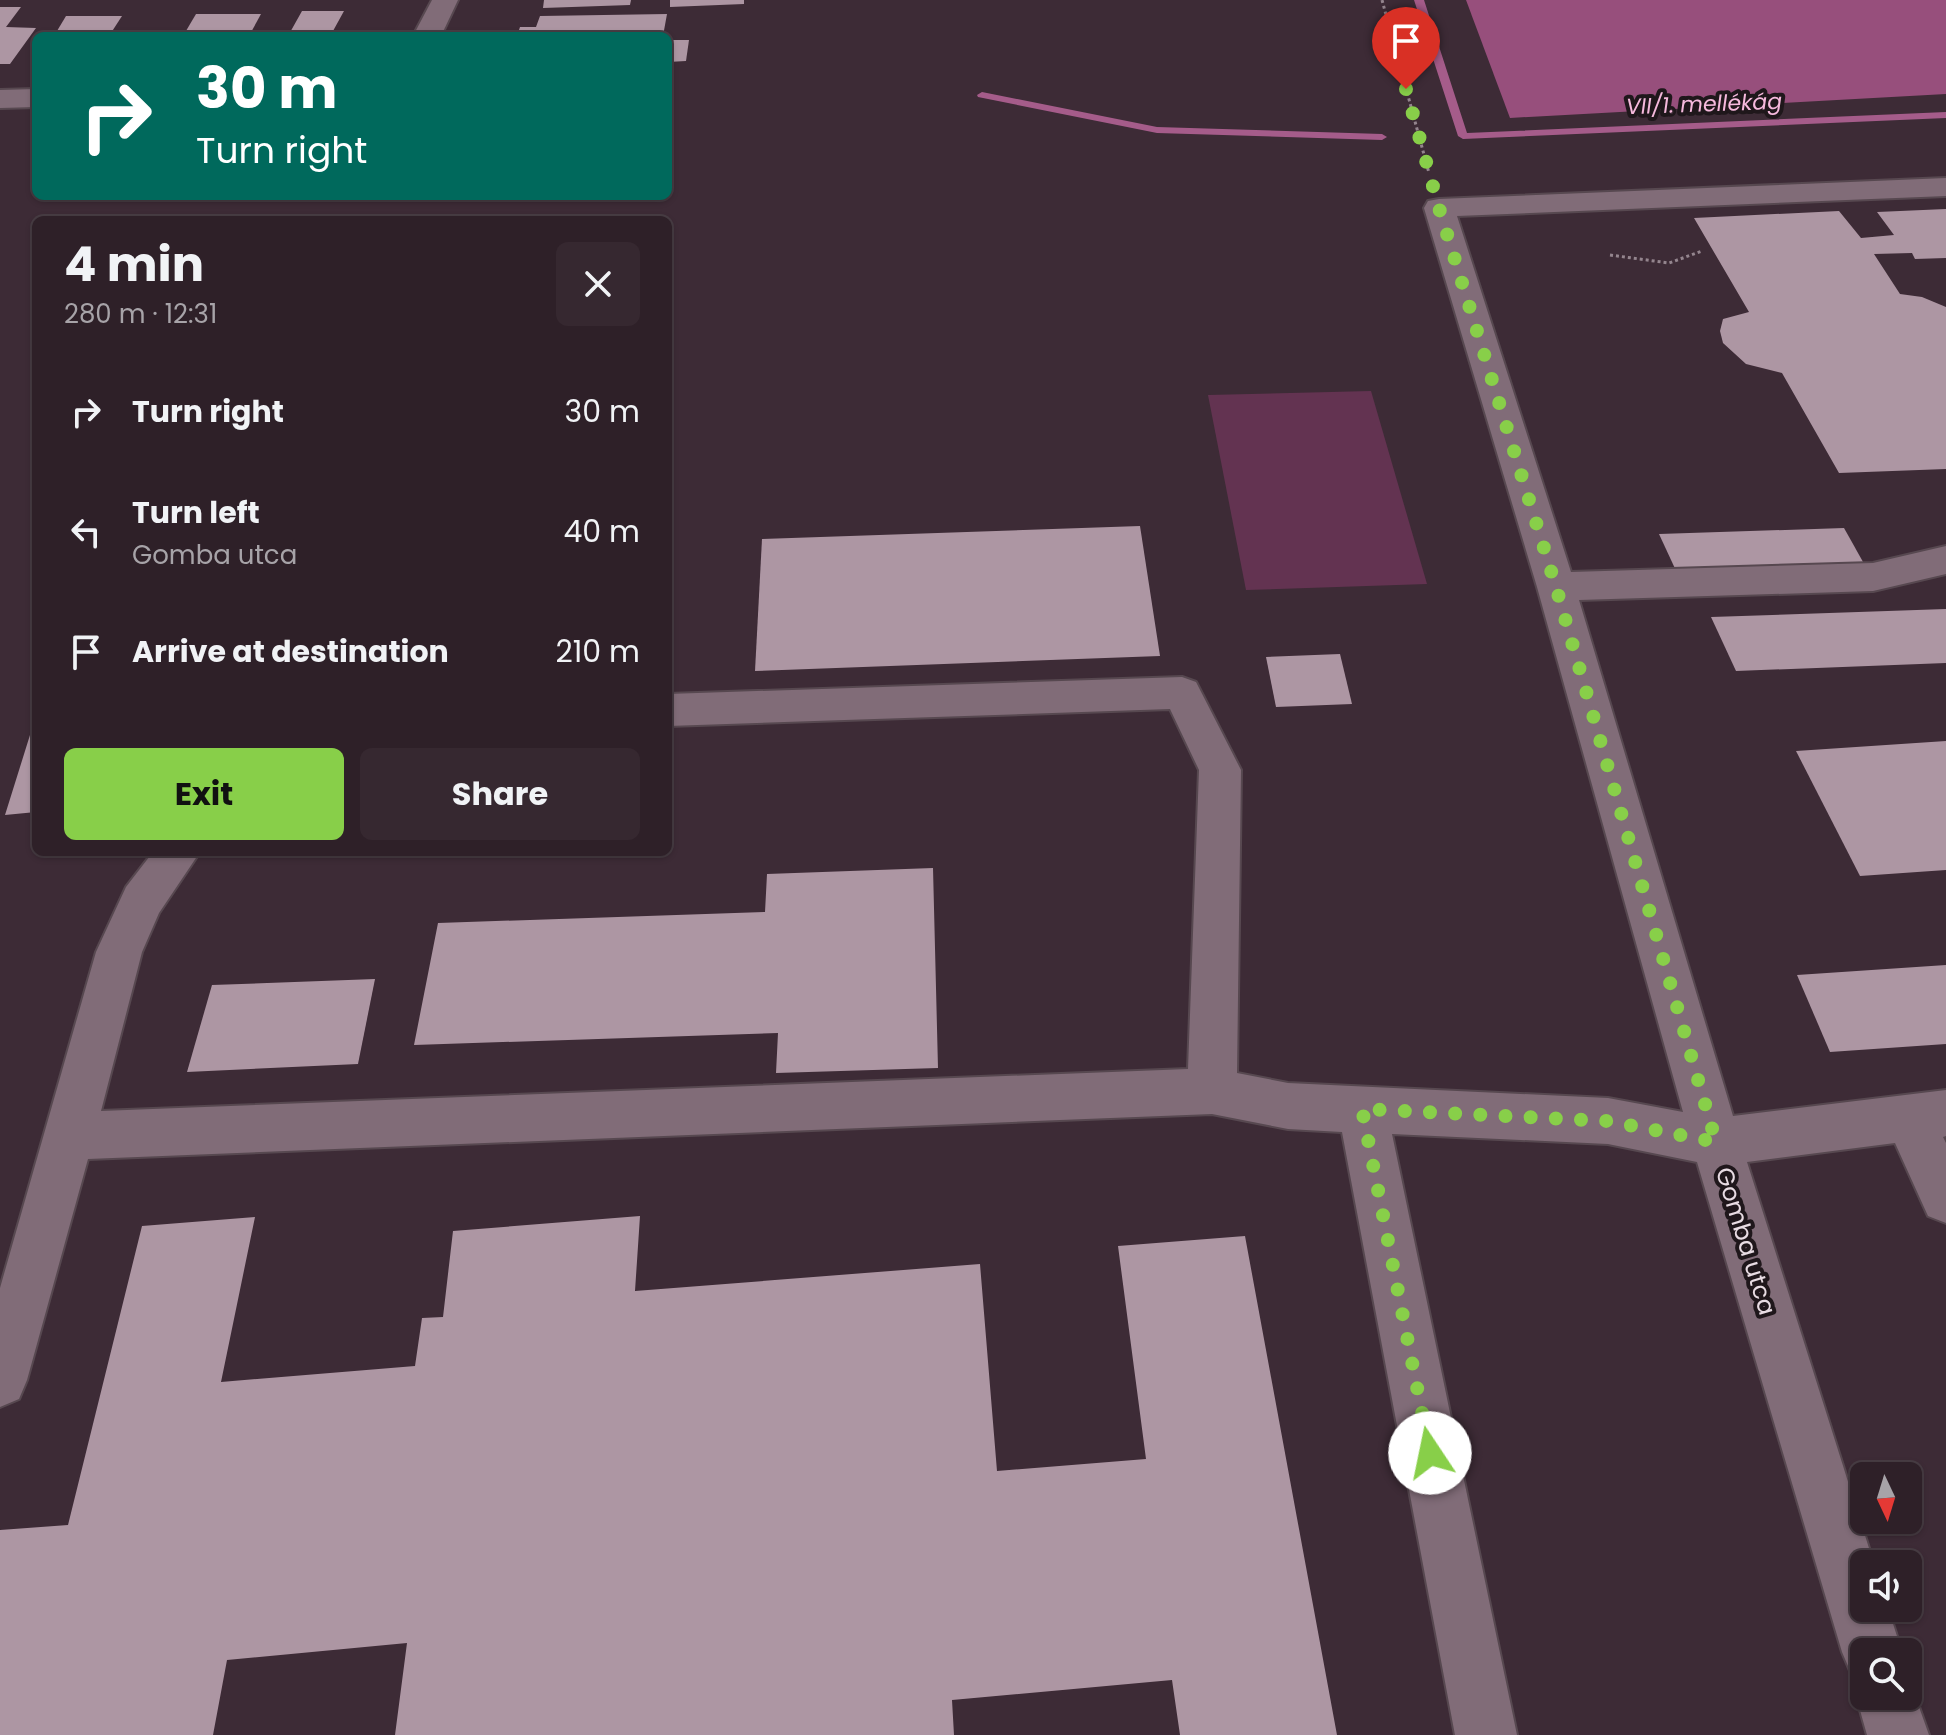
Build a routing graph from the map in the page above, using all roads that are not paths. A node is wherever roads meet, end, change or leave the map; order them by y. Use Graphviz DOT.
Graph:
graph roads {
  1 [pos="445,0"];
  2 [pos="429,32"];
  3 [pos="32,98"];
  4 [pos="0,99"];
  5 [pos="1946,187"];
  6 [pos="1946,560"];
  7 [pos="1556,587"];
  8 [pos="672,710"];
  9 [pos="175,856"];
  10 [pos="1212,1091"];
  11 [pos="1362,1109"];
  12 [pos="1927,1115"];
  13 [pos="70,1136"];
  14 [pos="1716,1142"];
  15 [pos="1946,1198"];
  16 [pos="0,1380"];
  17 [pos="1868,1638"];
  18 [pos="1890,1710"];
  19 [pos="1486,1735"];
  20 [pos="1898,1735"];
  1 -- 2 [label="street"];
  3 -- 4 [label="street"];
  5 -- 7 [label="street, Gomba utca"];
  6 -- 7 [label="street"];
  7 -- 14 [label="street, Gomba utca"];
  8 -- 10 [label="street"];
  9 -- 13 [label="street"];
  10 -- 11 [label="street"];
  10 -- 13 [label="street"];
  11 -- 14 [label="street"];
  11 -- 19 [label="street"];
  12 -- 14 [label="street"];
  12 -- 15 [label="street"];
  13 -- 16 [label="street"];
  14 -- 17 [label="street, Gomba utca"];
  18 -- 20 [label="street"];
}
